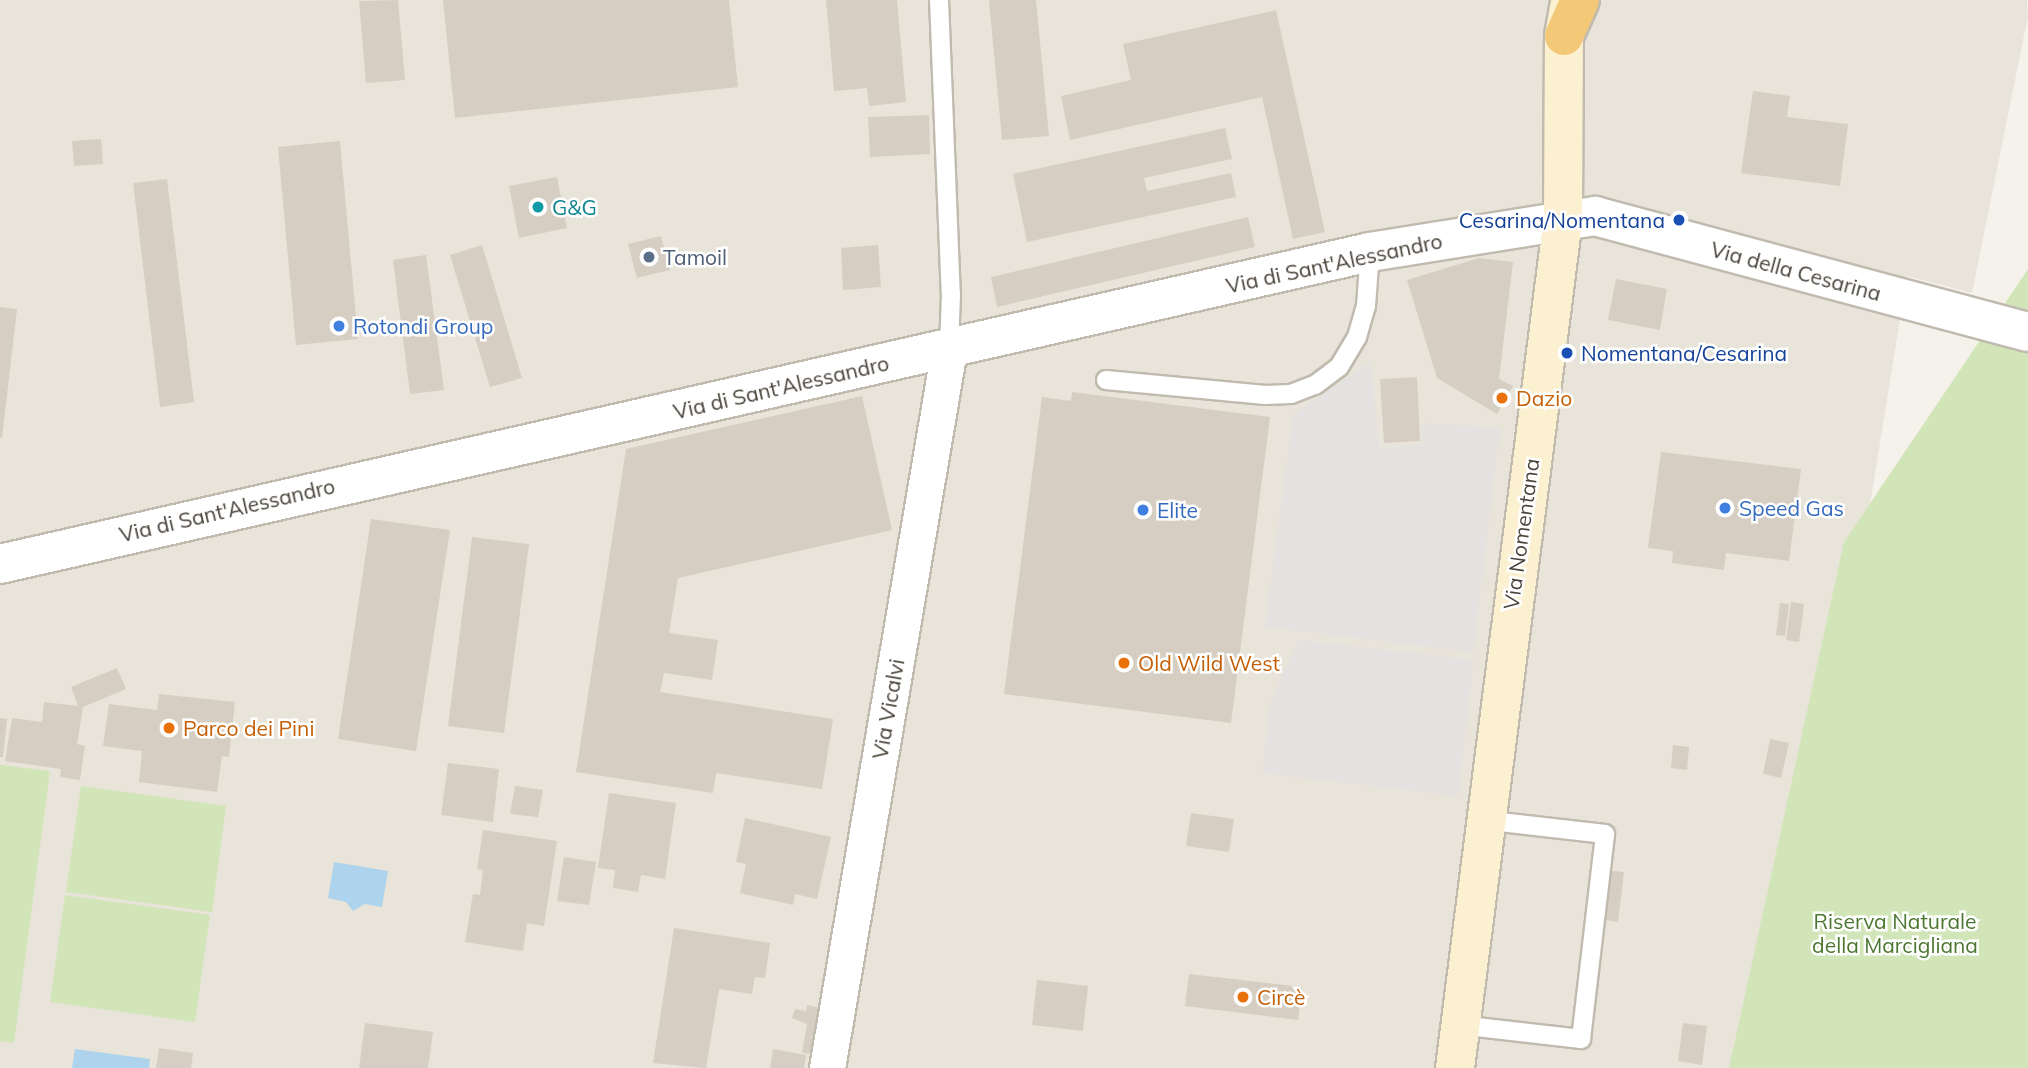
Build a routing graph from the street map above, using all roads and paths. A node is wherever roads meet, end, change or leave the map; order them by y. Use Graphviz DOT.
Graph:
graph roads {
  1 [pos="939,0"];
  2 [pos="1580,0"];
  3 [pos="1565,12"];
  4 [pos="1563,219"];
  5 [pos="1370,252"];
  6 [pos="2028,332"];
  7 [pos="949,349"];
  8 [pos="1106,380"];
  9 [pos="0,564"];
  10 [pos="1483,820"];
  11 [pos="1460,1025"];
  12 [pos="827,1068"];
  13 [pos="1455,1068"];
  1 -- 7 [label="lane"];
  2 -- 3 [label="highway"];
  3 -- 4 [label="main road, Via Nomentana"];
  4 -- 5 [label="street, Via di Sant'Alessandro"];
  4 -- 6 [label="street, Via della Cesarina"];
  4 -- 10 [label="main road, Via Nomentana"];
  5 -- 7 [label="street, Via di Sant'Alessandro"];
  5 -- 8 [label="lane"];
  7 -- 9 [label="street, Via di Sant'Alessandro"];
  7 -- 12 [label="street, Via Vicalvi"];
  10 -- 11 [label="main road, Via Nomentana"];
  10 -- 11 [label="lane"];
  11 -- 13 [label="main road, Via Nomentana"];
}
